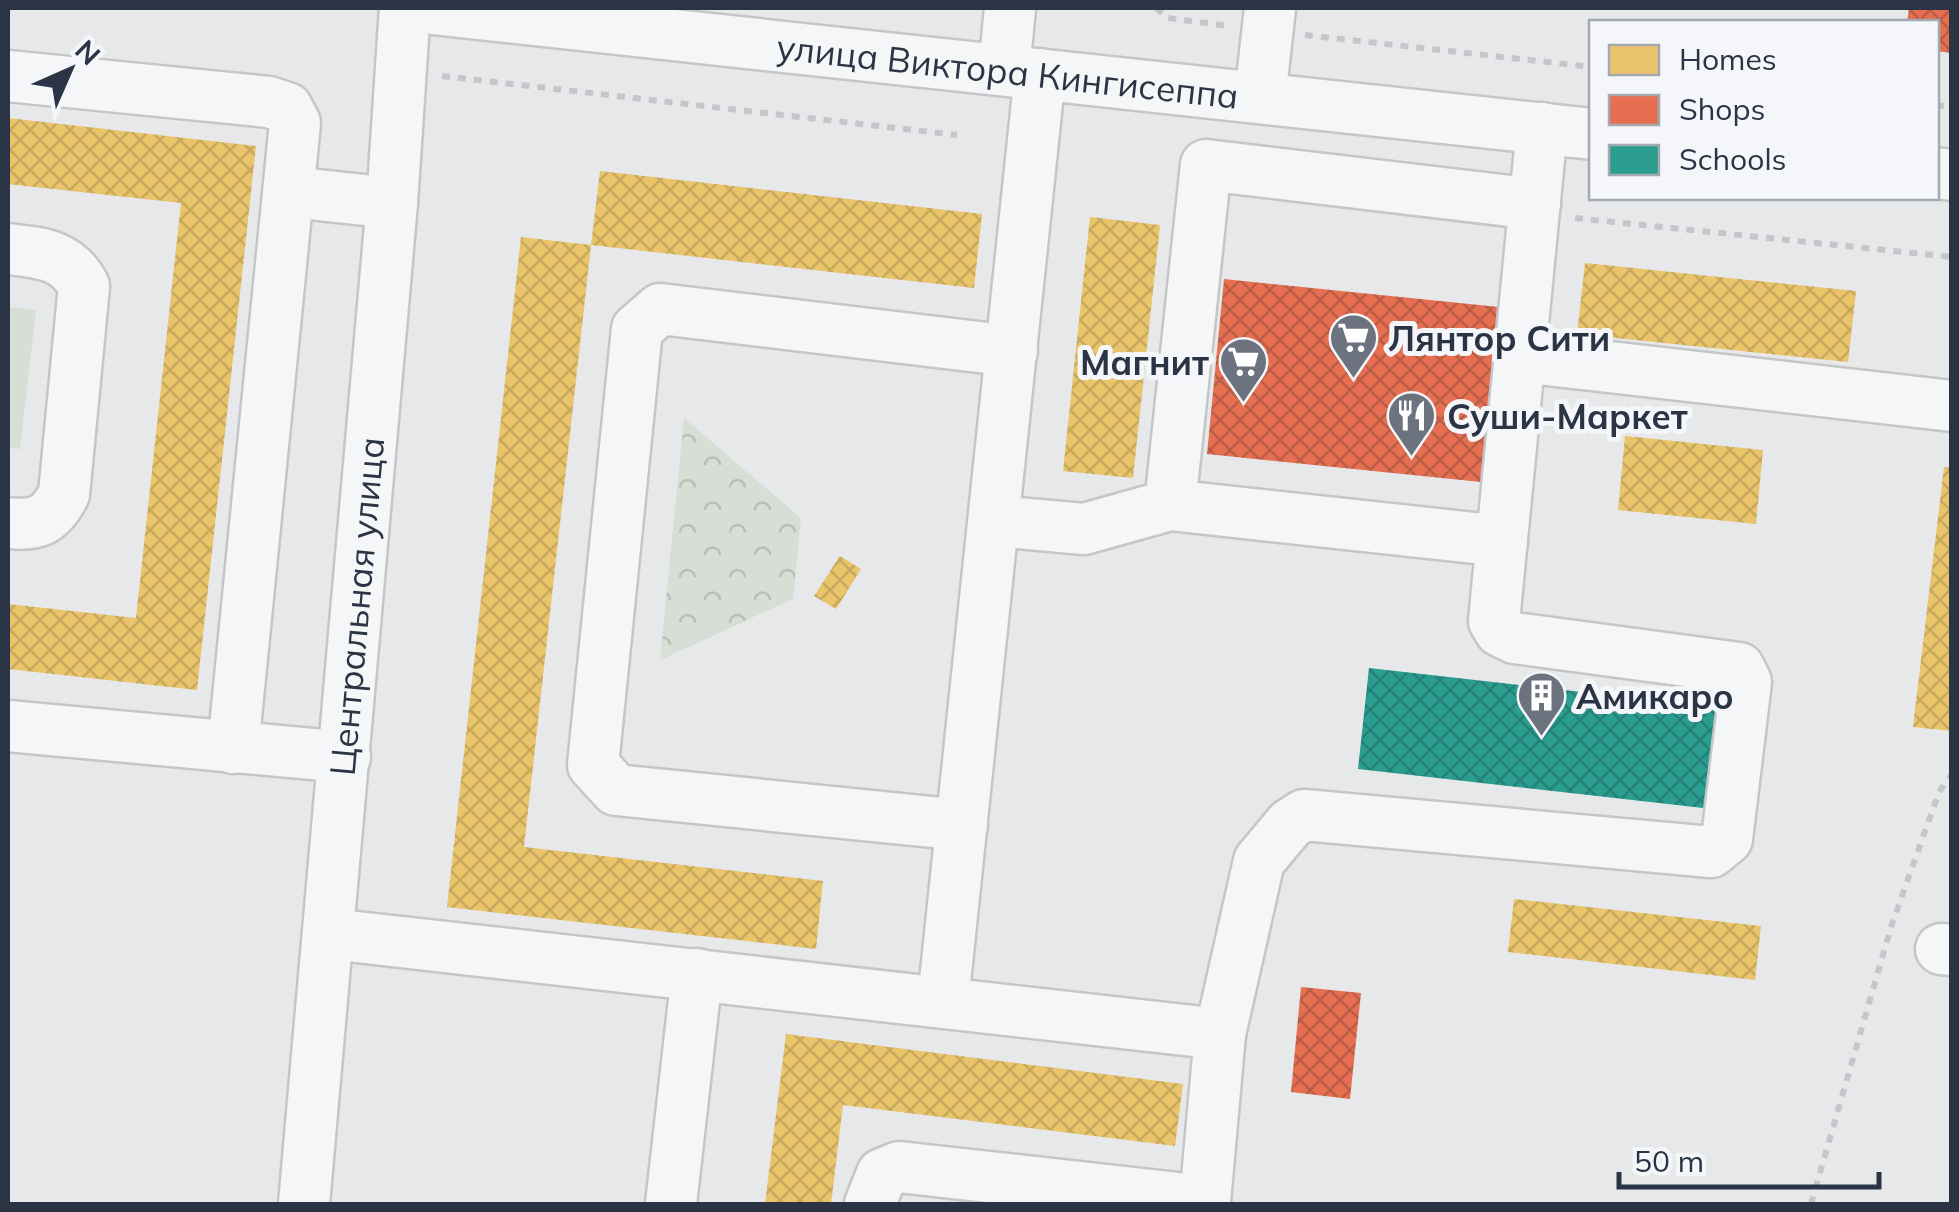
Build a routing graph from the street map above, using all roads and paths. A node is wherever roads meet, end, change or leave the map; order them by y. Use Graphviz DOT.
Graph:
graph roads {
  1 [pos="405,8"];
  2 [pos="422,8"];
  3 [pos="1010,8"];
  4 [pos="1156,8"];
  5 [pos="1269,19"];
  6 [pos="1589,67"];
  7 [pos="401,71"];
  8 [pos="1022,72"];
  9 [pos="8,76"];
  10 [pos="1260,98"];
  11 [pos="1542,128"];
  12 [pos="1589,134"];
  13 [pos="957,135"];
  14 [pos="290,192"];
  15 [pos="392,202"];
  16 [pos="1535,204"];
  17 [pos="8,248"];
  18 [pos="1952,257"];
  19 [pos="1012,351"];
  20 [pos="1522,357"];
  21 [pos="1952,406"];
  22 [pos="1170,504"];
  23 [pos="994,521"];
  24 [pos="8,523"];
  25 [pos="1502,541"];
  26 [pos="8,726"];
  27 [pos="234,748"];
  28 [pos="345,757"];
  29 [pos="1952,774"];
  30 [pos="962,825"];
  31 [pos="330,934"];
  32 [pos="697,974"];
  33 [pos="942,1001"];
  34 [pos="1220,1034"];
  35 [pos="1220,1203"];
  36 [pos="304,1204"];
  37 [pos="671,1204"];
  38 [pos="870,1204"];
  39 [pos="1811,1204"];
  1 -- 7 [label="street, Центральная улица"];
  2 -- 8 [label="street, улица Виктора Кингисеппа"];
  3 -- 8 [label="street"];
  4 -- 5 [label="path"];
  5 -- 6 [label="path"];
  5 -- 10 [label="street"];
  7 -- 13 [label="path"];
  7 -- 15 [label="street, Центральная улица"];
  8 -- 10 [label="street, улица Виктора Кингисеппа"];
  8 -- 19 [label="street"];
  9 -- 14 [label="street"];
  10 -- 11 [label="street, улица Виктора Кингисеппа"];
  11 -- 12 [label="street, улица Виктора Кингисеппа"];
  11 -- 16 [label="street"];
  14 -- 15 [label="street"];
  14 -- 27 [label="street"];
  15 -- 28 [label="street, Центральная улица"];
  16 -- 18 [label="path"];
  16 -- 20 [label="street"];
  16 -- 22 [label="street"];
  17 -- 24 [label="street"];
  19 -- 23 [label="street"];
  19 -- 30 [label="street"];
  20 -- 21 [label="street"];
  20 -- 25 [label="street"];
  22 -- 23 [label="street"];
  22 -- 25 [label="street"];
  23 -- 30 [label="street"];
  25 -- 34 [label="street"];
  26 -- 27 [label="street"];
  27 -- 28 [label="street"];
  28 -- 31 [label="street, Центральная улица"];
  29 -- 39 [label="path"];
  30 -- 33 [label="street"];
  31 -- 32 [label="street"];
  31 -- 36 [label="street, Центральная улица"];
  32 -- 33 [label="street"];
  32 -- 37 [label="street"];
  33 -- 34 [label="street"];
  34 -- 35 [label="street"];
  35 -- 38 [label="street"];
}
